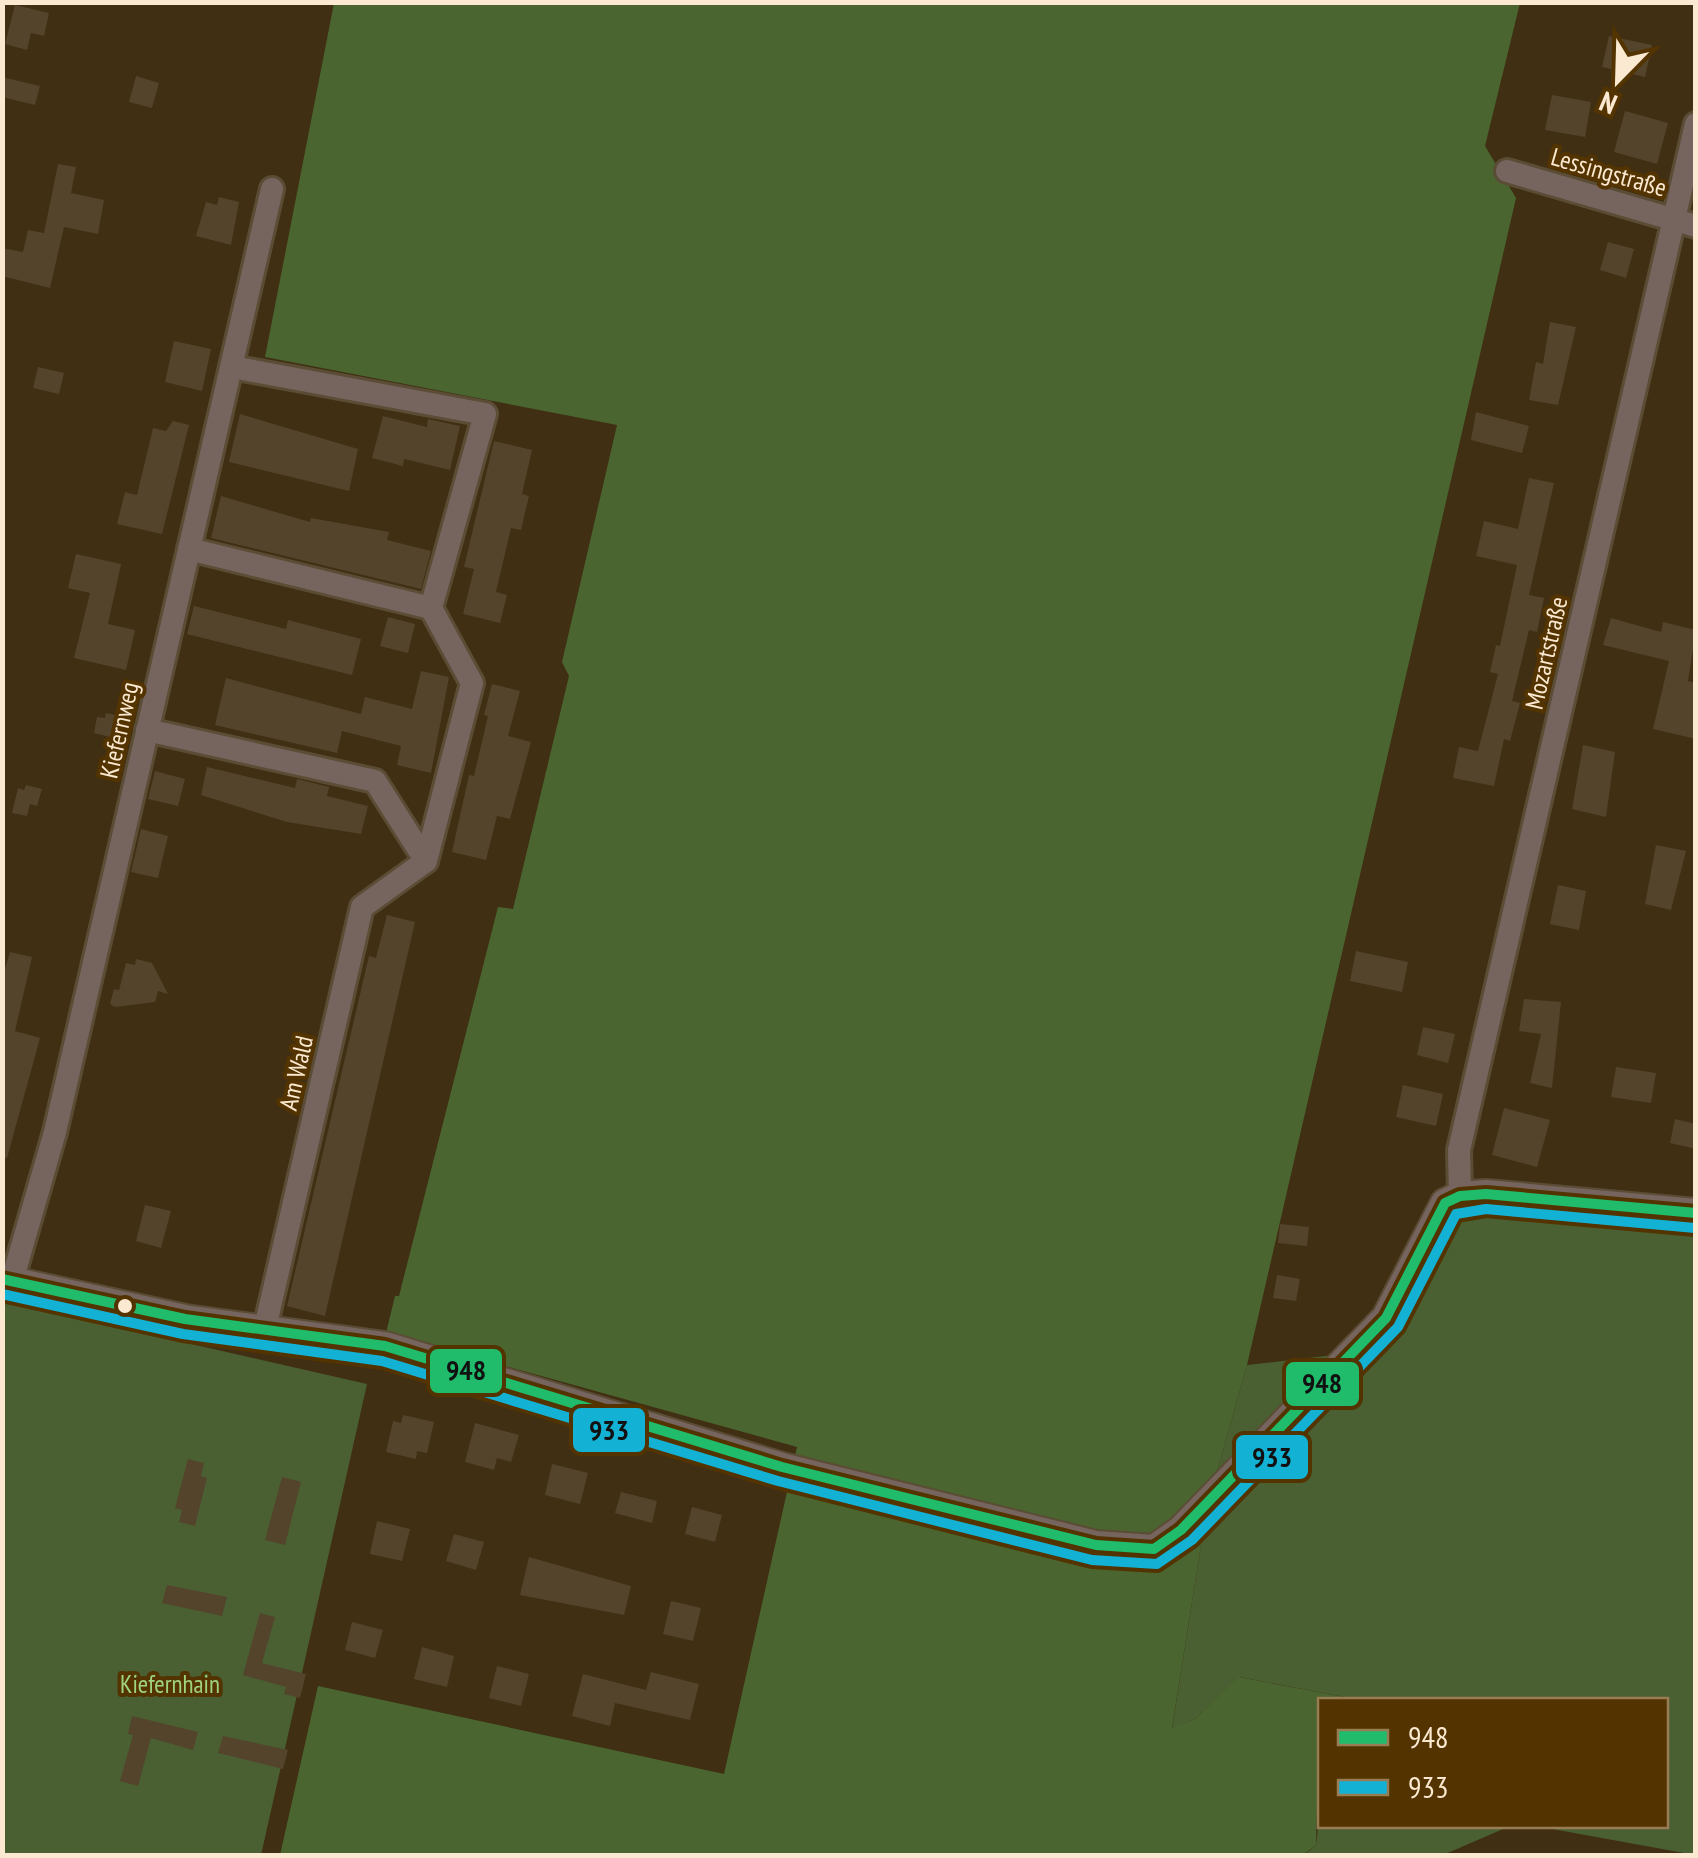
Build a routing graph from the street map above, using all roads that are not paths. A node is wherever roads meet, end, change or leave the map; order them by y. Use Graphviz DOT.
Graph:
graph roads {
  1 [pos="1696,124"];
  2 [pos="1508,171"];
  3 [pos="272,189"];
  4 [pos="1685,222"];
  5 [pos="232,366"];
  6 [pos="189,549"];
  7 [pos="432,608"];
  8 [pos="148,730"];
  9 [pos="426,862"];
  10 [pos="1460,1196"];
  11 [pos="1696,1213"];
  12 [pos="7,1280"];
  13 [pos="265,1328"];
  1 -- 4 [label="street, Mozartstraße"];
  2 -- 4 [label="street, Lessingstraße"];
  3 -- 5 [label="street, Kiefernweg"];
  4 -- 10 [label="street, Mozartstraße"];
  5 -- 6 [label="street, Kiefernweg"];
  5 -- 7 [label="street"];
  6 -- 7 [label="street"];
  6 -- 8 [label="street, Kiefernweg"];
  7 -- 9 [label="street"];
  8 -- 9 [label="street"];
  8 -- 12 [label="street, Kiefernweg"];
  9 -- 13 [label="street, Am Wald"];
  10 -- 11 [label="street"];
  10 -- 13 [label="street"];
  12 -- 13 [label="street"];
}
